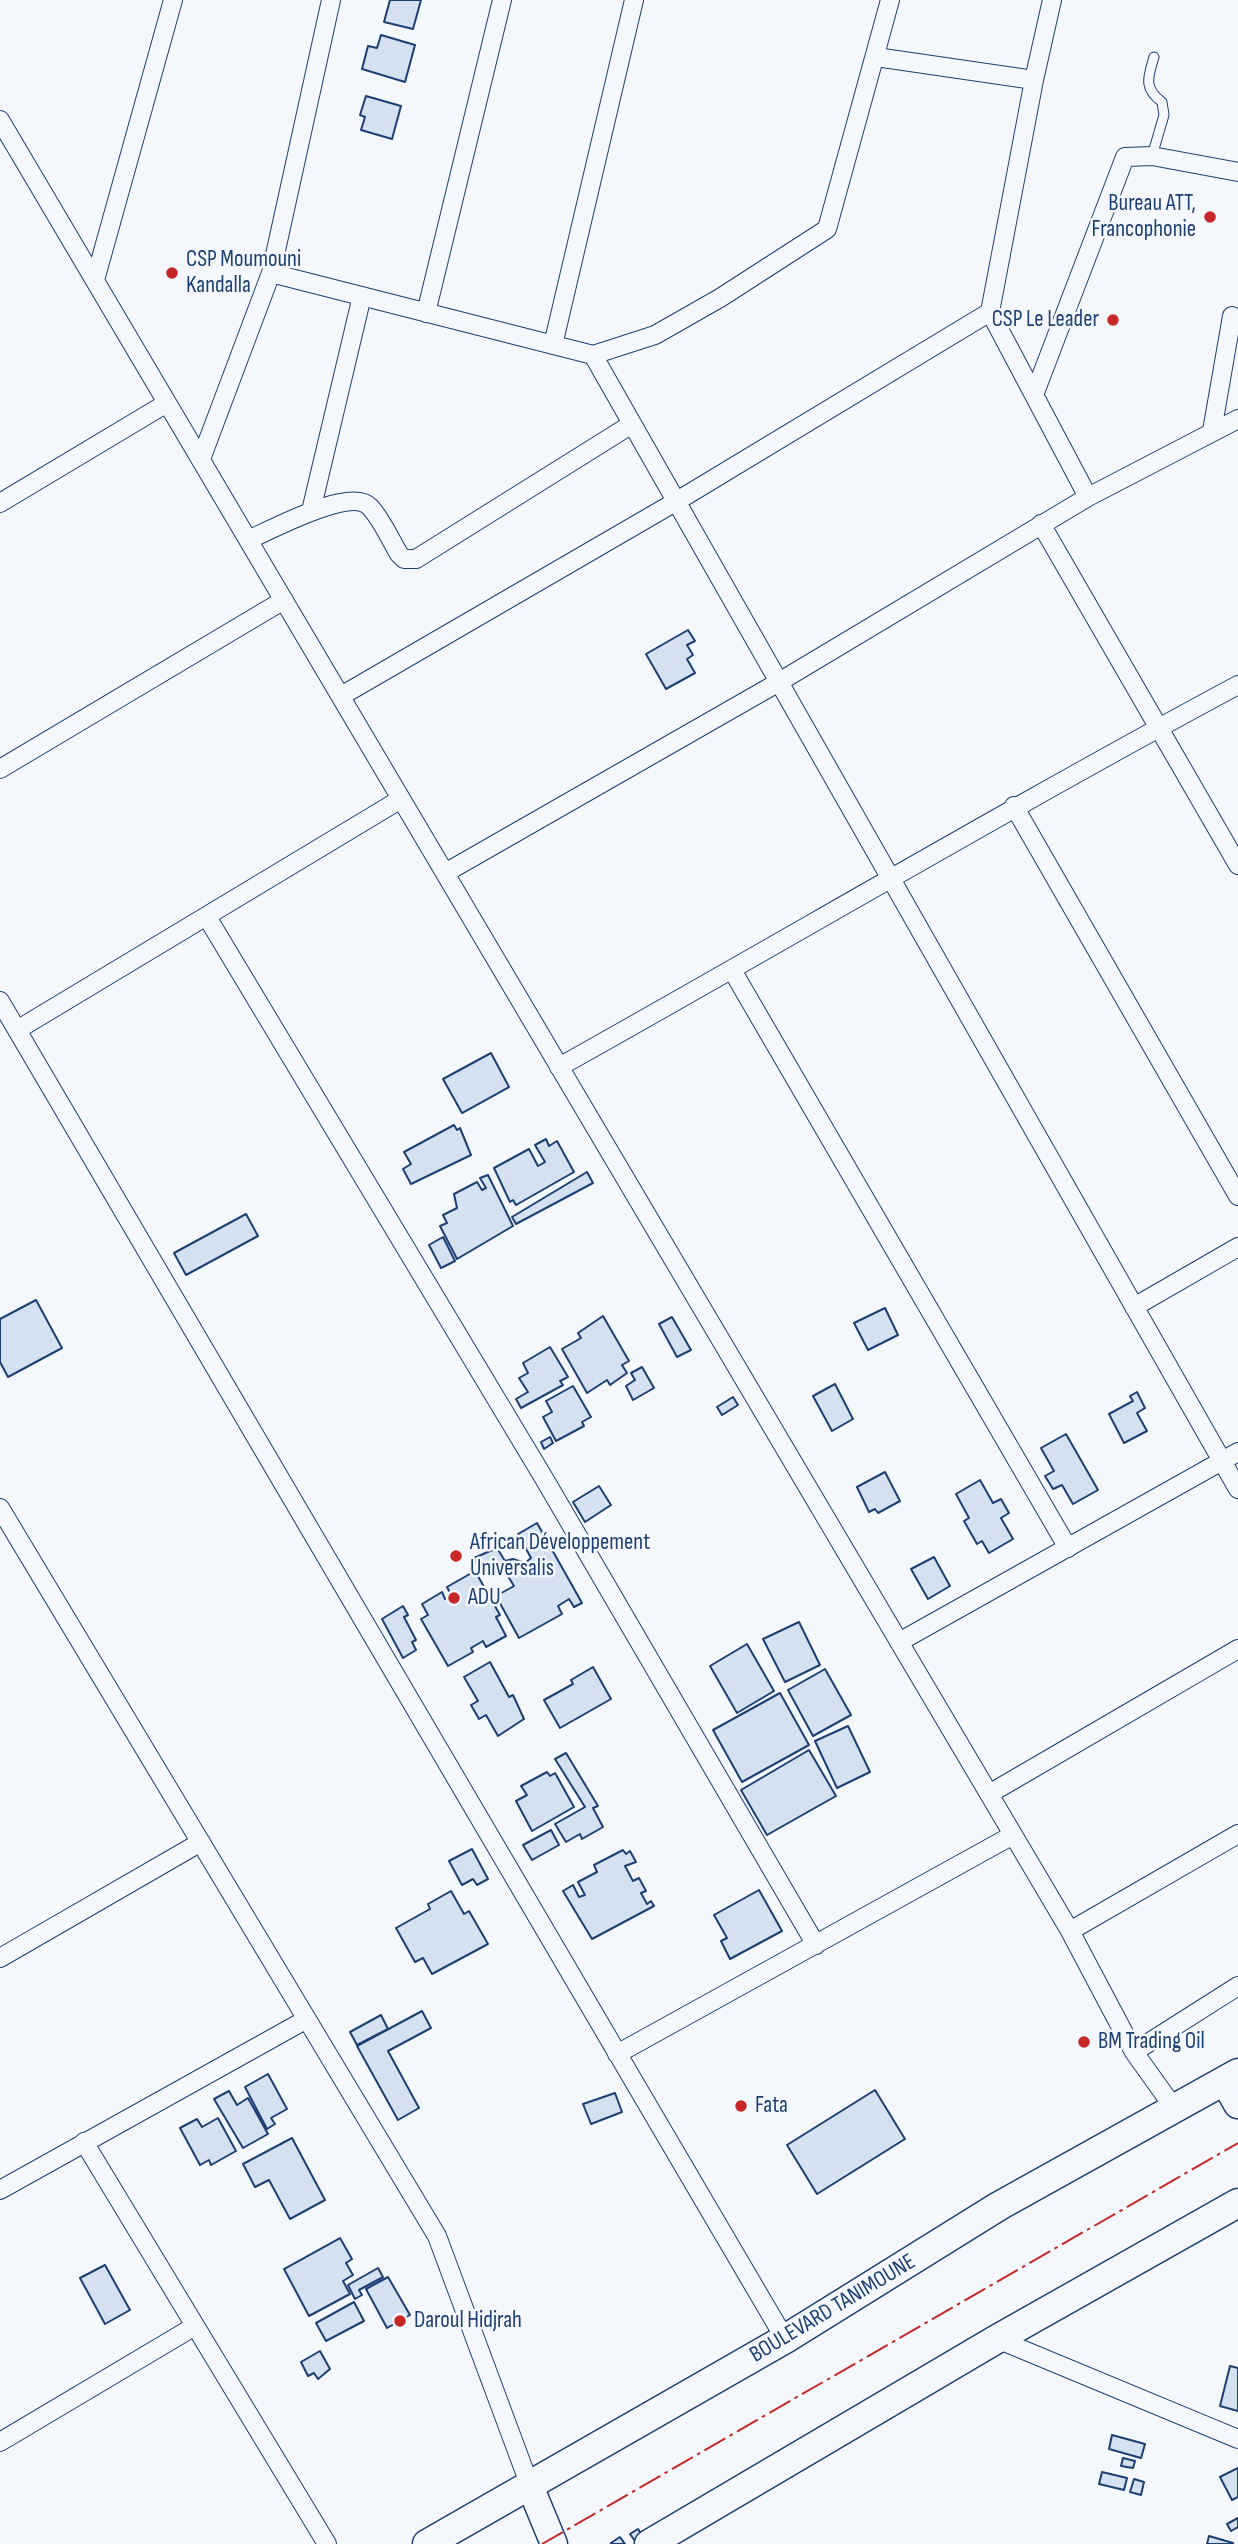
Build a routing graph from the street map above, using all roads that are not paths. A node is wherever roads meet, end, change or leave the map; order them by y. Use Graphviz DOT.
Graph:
graph roads {
  1 [pos="173,0"];
  2 [pos="331,0"];
  3 [pos="502,0"];
  4 [pos="634,0"];
  5 [pos="890,0"];
  6 [pos="1052,0"];
  7 [pos="876,57"];
  8 [pos="1153,57"];
  9 [pos="1034,80"];
  10 [pos="0,120"];
  11 [pos="1152,156"];
  12 [pos="1238,172"];
  13 [pos="271,273"];
  14 [pos="95,280"];
  15 [pos="362,296"];
  16 [pos="990,312"];
  17 [pos="426,313"];
  18 [pos="1232,316"];
  19 [pos="553,345"];
  20 [pos="593,355"];
  21 [pos="1034,395"];
  22 [pos="167,403"];
  23 [pos="1238,419"];
  24 [pos="632,424"];
  25 [pos="1212,430"];
  26 [pos="201,459"];
  27 [pos="1088,497"];
  28 [pos="677,502"];
  29 [pos="0,503"];
  30 [pos="311,511"];
  31 [pos="1041,524"];
  32 [pos="248,540"];
  33 [pos="284,600"];
  34 [pos="779,682"];
  35 [pos="1238,685"];
  36 [pos="341,696"];
  37 [pos="1160,727"];
  38 [pos="0,769"];
  39 [pos="401,799"];
  40 [pos="1014,806"];
  41 [pos="1238,865"];
  42 [pos="445,873"];
  43 [pos="892,880"];
  44 [pos="207,916"];
  45 [pos="733,970"];
  46 [pos="0,1001"];
  47 [pos="17,1030"];
  48 [pos="559,1067"];
  49 [pos="1238,1196"];
  50 [pos="1238,1247"];
  51 [pos="1134,1307"];
  52 [pos="1238,1452"];
  53 [pos="1222,1461"];
  54 [pos="1238,1489"];
  55 [pos="0,1508"];
  56 [pos="7,1537"];
  57 [pos="1068,1548"];
  58 [pos="899,1642"];
  59 [pos="1238,1649"];
  60 [pos="989,1794"];
  61 [pos="1238,1833"];
  62 [pos="1013,1835"];
  63 [pos="201,1842"];
  64 [pos="1070,1931"];
  65 [pos="816,1945"];
  66 [pos="3,1951"];
  67 [pos="1238,1986"];
  68 [pos="307,2019"];
  69 [pos="1134,2052"];
  70 [pos="617,2054"];
  71 [pos="1234,2086"];
  72 [pos="1174,2108"];
  73 [pos="84,2142"];
  74 [pos="0,2190"];
  75 [pos="1238,2203"];
  76 [pos="195,2326"];
  77 [pos="785,2339"];
  78 [pos="997,2339"];
  79 [pos="1238,2439"];
  80 [pos="0,2442"];
  81 [pos="530,2486"];
  82 [pos="327,2544"];
  83 [pos="427,2544"];
  84 [pos="554,2544"];
  85 [pos="649,2544"];
  1 -- 14 [label="street"];
  2 -- 13 [label="street"];
  3 -- 17 [label="street"];
  4 -- 19 [label="street"];
  5 -- 7 [label="street"];
  6 -- 9 [label="street"];
  7 -- 9 [label="street"];
  7 -- 20 [label="street"];
  8 -- 11 [label="lane"];
  9 -- 16 [label="street"];
  10 -- 14 [label="street"];
  11 -- 12 [label="street"];
  11 -- 21 [label="street"];
  13 -- 15 [label="street"];
  13 -- 26 [label="street"];
  14 -- 22 [label="street"];
  15 -- 17 [label="street"];
  15 -- 30 [label="street"];
  16 -- 21 [label="street"];
  16 -- 28 [label="street"];
  17 -- 19 [label="street"];
  18 -- 25 [label="street"];
  19 -- 20 [label="street"];
  20 -- 24 [label="street"];
  21 -- 27 [label="street"];
  22 -- 26 [label="street"];
  22 -- 29 [label="street"];
  23 -- 25 [label="street"];
  24 -- 28 [label="street"];
  24 -- 30 [label="street"];
  25 -- 27 [label="street"];
  26 -- 32 [label="street"];
  27 -- 31 [label="street"];
  28 -- 34 [label="street"];
  28 -- 36 [label="street"];
  30 -- 32 [label="street"];
  31 -- 34 [label="street"];
  31 -- 37 [label="street"];
  32 -- 33 [label="street"];
  33 -- 36 [label="street"];
  33 -- 38 [label="street"];
  34 -- 42 [label="street"];
  34 -- 43 [label="street"];
  35 -- 37 [label="street"];
  36 -- 39 [label="street"];
  37 -- 40 [label="street"];
  37 -- 41 [label="street"];
  39 -- 42 [label="street"];
  39 -- 44 [label="street"];
  40 -- 43 [label="street"];
  40 -- 49 [label="street"];
  42 -- 48 [label="street"];
  43 -- 45 [label="street"];
  43 -- 51 [label="street"];
  44 -- 47 [label="street"];
  44 -- 65 [label="street"];
  45 -- 48 [label="street"];
  45 -- 57 [label="street"];
  46 -- 47 [label="street"];
  47 -- 70 [label="street"];
  48 -- 58 [label="street"];
  50 -- 51 [label="street"];
  51 -- 53 [label="street"];
  52 -- 53 [label="street"];
  53 -- 54 [label="street"];
  53 -- 57 [label="street"];
  55 -- 56 [label="street"];
  56 -- 63 [label="street"];
  57 -- 58 [label="street"];
  58 -- 60 [label="street"];
  59 -- 60 [label="street"];
  60 -- 62 [label="street"];
  61 -- 64 [label="street"];
  62 -- 64 [label="street"];
  62 -- 65 [label="street"];
  63 -- 66 [label="street"];
  63 -- 68 [label="street"];
  64 -- 69 [label="street"];
  65 -- 70 [label="street"];
  67 -- 69 [label="street"];
  68 -- 73 [label="street"];
  68 -- 81 [label="street"];
  69 -- 72 [label="street"];
  70 -- 77 [label="street"];
  71 -- 72 [label="main road, BOULEVARD TANIMOUNE"];
  72 -- 77 [label="main road, BOULEVARD TANIMOUNE"];
  73 -- 74 [label="street"];
  73 -- 76 [label="street"];
  75 -- 78 [label="main road"];
  76 -- 80 [label="street"];
  76 -- 82 [label="street"];
  77 -- 81 [label="main road, BOULEVARD TANIMOUNE"];
  78 -- 79 [label="street"];
  78 -- 85 [label="main road"];
  81 -- 83 [label="main road, BOULEVARD TANIMOUNE"];
  81 -- 84 [label="street"];
}
